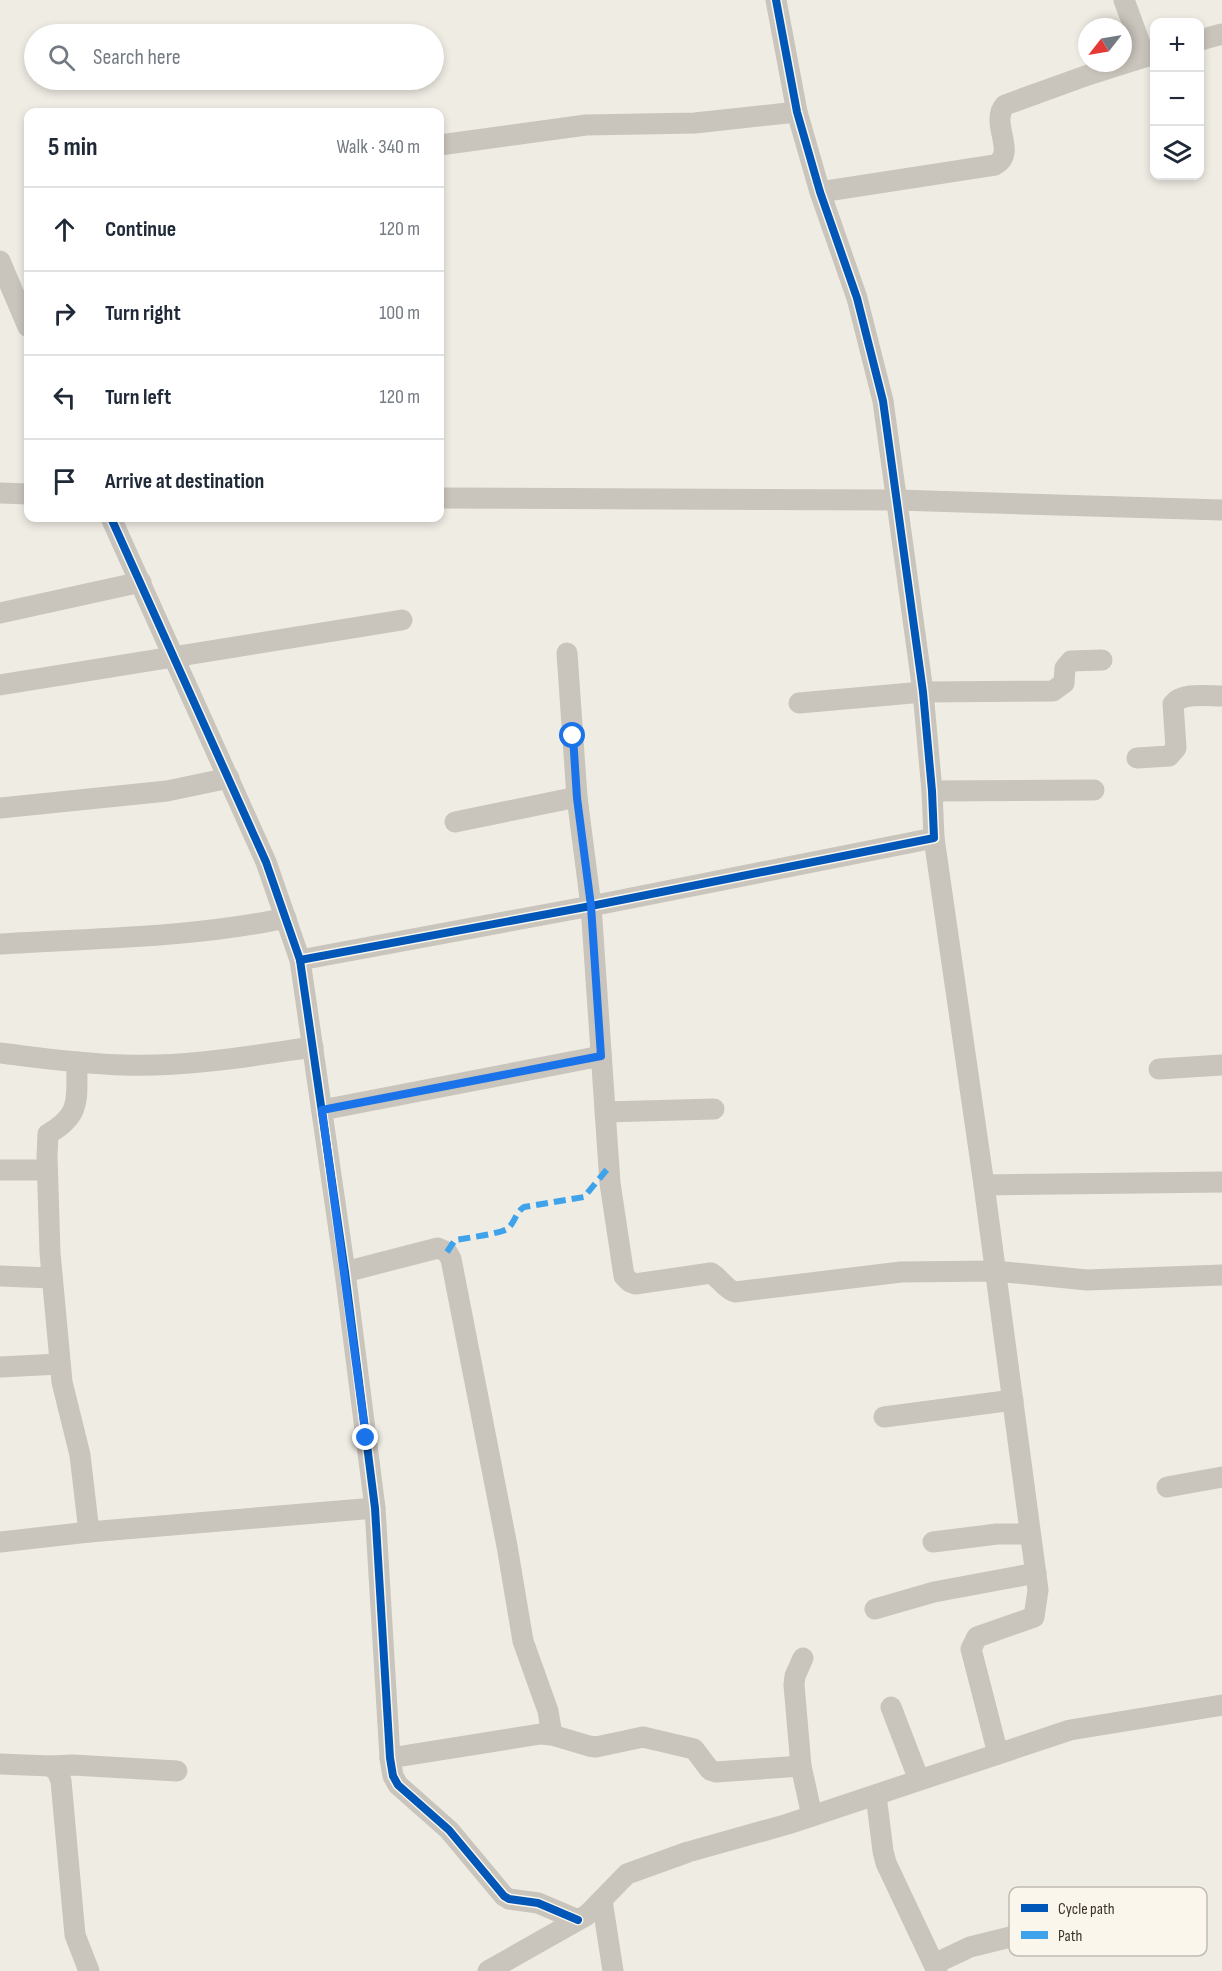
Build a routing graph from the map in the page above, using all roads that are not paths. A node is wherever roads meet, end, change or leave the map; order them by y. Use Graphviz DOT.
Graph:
graph roads {
  1 [pos="776,0"];
  2 [pos="1124,0"];
  3 [pos="1222,33"];
  4 [pos="1204,39"];
  5 [pos="1150,56"];
  6 [pos="798,112"];
  7 [pos="444,144"];
  8 [pos="820,192"];
  9 [pos="0,261"];
  10 [pos="20,283"];
  11 [pos="24,305"];
  12 [pos="0,493"];
  13 [pos="24,494"];
  14 [pos="444,498"];
  15 [pos="897,500"];
  16 [pos="1222,510"];
  17 [pos="113,522"];
  18 [pos="141,582"];
  19 [pos="0,613"];
  20 [pos="402,620"];
  21 [pos="567,653"];
  22 [pos="175,656"];
  23 [pos="1102,660"];
  24 [pos="0,686"];
  25 [pos="922,692"];
  26 [pos="1222,696"];
  27 [pos="799,702"];
  28 [pos="1137,758"];
  29 [pos="229,778"];
  30 [pos="1094,790"];
  31 [pos="932,791"];
  32 [pos="577,798"];
  33 [pos="0,808"];
  34 [pos="455,822"];
  35 [pos="934,838"];
  36 [pos="591,906"];
  37 [pos="286,918"];
  38 [pos="0,944"];
  39 [pos="300,960"];
  40 [pos="313,1047"];
  41 [pos="0,1053"];
  42 [pos="601,1056"];
  43 [pos="77,1062"];
  44 [pos="1222,1065"];
  45 [pos="1158,1068"];
  46 [pos="714,1109"];
  47 [pos="322,1110"];
  48 [pos="605,1112"];
  49 [pos="0,1170"];
  50 [pos="47,1170"];
  51 [pos="1222,1182"];
  52 [pos="984,1185"];
  53 [pos="345,1272"];
  54 [pos="995,1272"];
  55 [pos="1222,1275"];
  56 [pos="0,1276"];
  57 [pos="52,1278"];
  58 [pos="60,1364"];
  59 [pos="0,1367"];
  60 [pos="1013,1400"];
  61 [pos="884,1417"];
  62 [pos="1222,1477"];
  63 [pos="1167,1487"];
  64 [pos="375,1508"];
  65 [pos="89,1532"];
  66 [pos="1030,1534"];
  67 [pos="0,1542"];
  68 [pos="933,1542"];
  69 [pos="1035,1573"];
  70 [pos="875,1609"];
  71 [pos="803,1658"];
  72 [pos="891,1707"];
  73 [pos="1219,1708"];
  74 [pos="552,1735"];
  75 [pos="998,1754"];
  76 [pos="390,1758"];
  77 [pos="0,1764"];
  78 [pos="50,1766"];
  79 [pos="801,1766"];
  80 [pos="177,1771"];
  81 [pos="919,1780"];
  82 [pos="876,1794"];
  83 [pos="812,1816"];
  84 [pos="602,1900"];
  85 [pos="578,1920"];
  86 [pos="1009,1937"];
  87 [pos="935,1968"];
  88 [pos="89,1971"];
  89 [pos="488,1971"];
  90 [pos="613,1971"];
  1 -- 6 [label="street"];
  2 -- 5 [label="street"];
  3 -- 4 [label="street"];
  5 -- 8 [label="street"];
  6 -- 7 [label="street"];
  6 -- 8 [label="street"];
  8 -- 15 [label="street"];
  9 -- 10 [label="street"];
  10 -- 11 [label="street"];
  12 -- 13 [label="street"];
  14 -- 15 [label="street"];
  15 -- 16 [label="street"];
  15 -- 25 [label="street"];
  17 -- 18 [label="street"];
  18 -- 19 [label="street"];
  18 -- 22 [label="street"];
  20 -- 22 [label="street"];
  21 -- 32 [label="street"];
  22 -- 24 [label="street"];
  22 -- 29 [label="street"];
  23 -- 25 [label="street"];
  25 -- 27 [label="street"];
  25 -- 31 [label="street"];
  26 -- 28 [label="street"];
  29 -- 33 [label="street"];
  29 -- 37 [label="street"];
  30 -- 31 [label="street"];
  31 -- 35 [label="street"];
  32 -- 34 [label="street"];
  32 -- 36 [label="street"];
  35 -- 36 [label="street"];
  35 -- 52 [label="street"];
  36 -- 39 [label="street"];
  36 -- 42 [label="street"];
  37 -- 38 [label="street"];
  37 -- 39 [label="street"];
  39 -- 40 [label="street"];
  40 -- 43 [label="street"];
  40 -- 47 [label="street"];
  41 -- 43 [label="street"];
  42 -- 47 [label="street"];
  42 -- 48 [label="street"];
  43 -- 50 [label="street"];
  44 -- 45 [label="street"];
  46 -- 48 [label="street"];
  47 -- 53 [label="street"];
  48 -- 54 [label="street"];
  49 -- 50 [label="street"];
  50 -- 57 [label="street"];
  51 -- 52 [label="street"];
  52 -- 54 [label="street"];
  53 -- 64 [label="street"];
  53 -- 74 [label="street"];
  54 -- 55 [label="street"];
  54 -- 60 [label="street"];
  56 -- 57 [label="street"];
  57 -- 58 [label="street"];
  58 -- 59 [label="street"];
  58 -- 65 [label="street"];
  60 -- 61 [label="street"];
  60 -- 66 [label="street"];
  62 -- 63 [label="street"];
  64 -- 65 [label="street"];
  64 -- 76 [label="street"];
  65 -- 67 [label="street"];
  66 -- 68 [label="street"];
  66 -- 69 [label="street"];
  69 -- 70 [label="street"];
  69 -- 75 [label="street"];
  71 -- 79 [label="street"];
  72 -- 81 [label="street"];
  73 -- 75 [label="street"];
  74 -- 76 [label="street"];
  74 -- 79 [label="street"];
  75 -- 81 [label="street"];
  76 -- 85 [label="street"];
  77 -- 78 [label="street"];
  78 -- 80 [label="street"];
  78 -- 88 [label="street"];
  79 -- 83 [label="street"];
  81 -- 82 [label="street"];
  82 -- 83 [label="street"];
  82 -- 87 [label="street"];
  83 -- 84 [label="street"];
  84 -- 85 [label="street"];
  84 -- 90 [label="street"];
  85 -- 89 [label="street"];
  86 -- 87 [label="street"];
}
